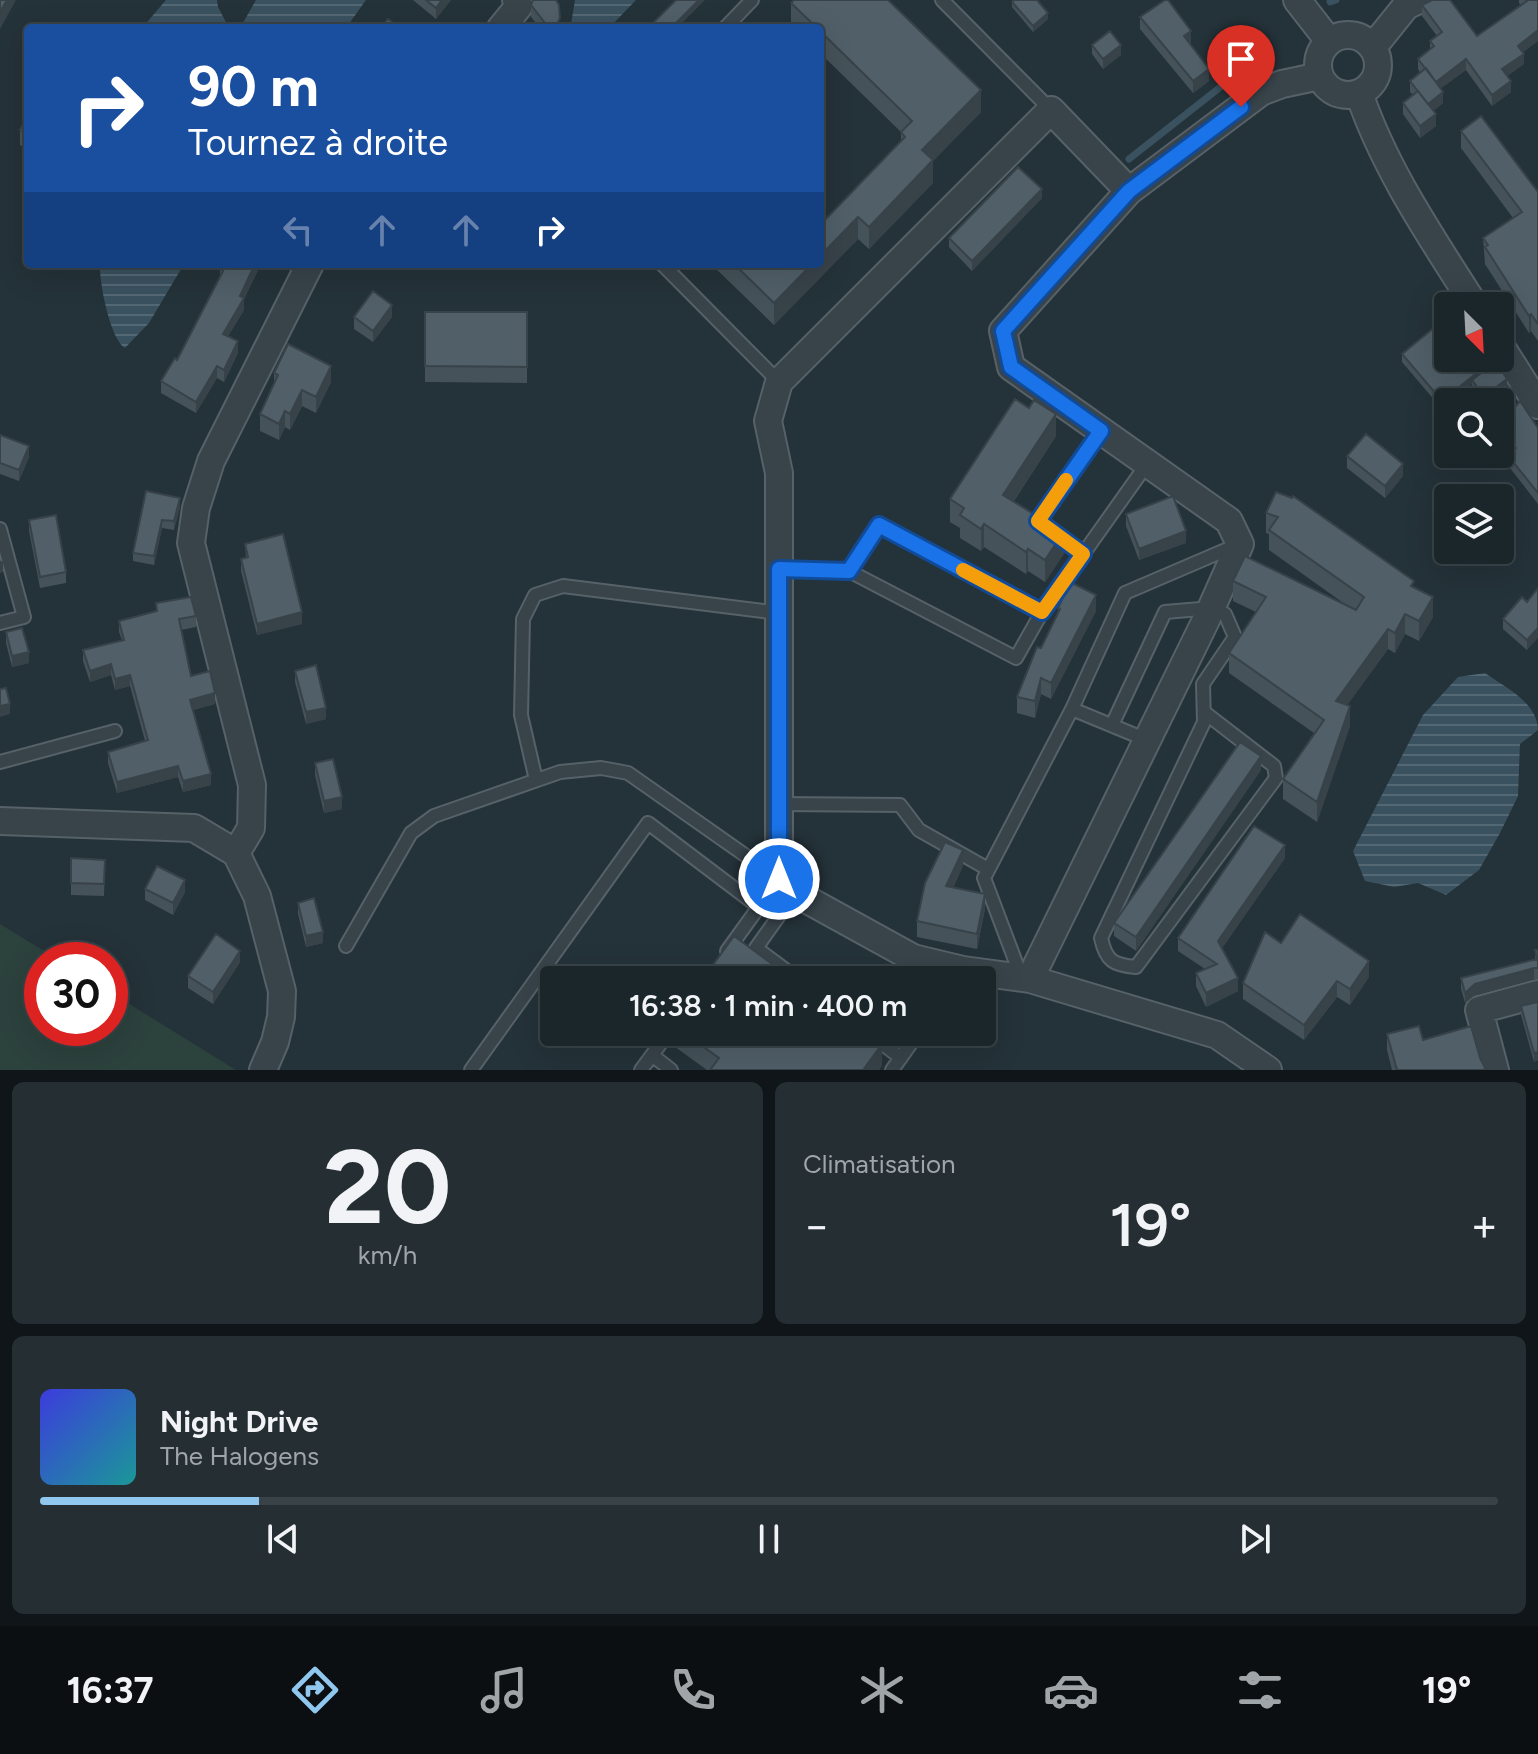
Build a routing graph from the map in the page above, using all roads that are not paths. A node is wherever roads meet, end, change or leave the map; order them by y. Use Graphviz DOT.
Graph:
graph roads {
  1 [pos="516,0"];
  2 [pos="752,0"];
  3 [pos="942,0"];
  4 [pos="1297,0"];
  5 [pos="1419,0"];
  6 [pos="504,24"];
  7 [pos="729,24"];
  8 [pos="1329,41"];
  9 [pos="1373,47"];
  10 [pos="1320,76"];
  11 [pos="1359,93"];
  12 [pos="1051,110"];
  13 [pos="1129,191"];
  14 [pos="308,268"];
  15 [pos="666,268"];
  16 [pos="1466,292"];
  17 [pos="1514,367"];
  18 [pos="779,382"];
  19 [pos="1538,405"];
  20 [pos="1101,431"];
  21 [pos="1147,464"];
  22 [pos="0,529"];
  23 [pos="1240,544"];
  24 [pos="1083,554"];
  25 [pos="779,569"];
  26 [pos="849,571"];
  27 [pos="1212,608"];
  28 [pos="1042,612"];
  29 [pos="779,613"];
  30 [pos="0,623"];
  31 [pos="1072,709"];
  32 [pos="1204,712"];
  33 [pos="1112,725"];
  34 [pos="115,731"];
  35 [pos="1147,740"];
  36 [pos="0,762"];
  37 [pos="536,780"];
  38 [pos="779,804"];
  39 [pos="0,821"];
  40 [pos="236,853"];
  41 [pos="988,869"];
  42 [pos="787,886"];
  43 [pos="759,907"];
  44 [pos="346,946"];
  45 [pos="716,966"];
  46 [pos="780,966"];
  47 [pos="935,966"];
  48 [pos="996,977"];
  49 [pos="1026,978"];
  50 [pos="1538,994"];
  51 [pos="659,1046"];
  52 [pos="885,1046"];
  53 [pos="909,1046"];
  54 [pos="652,1055"];
  55 [pos="901,1058"];
  56 [pos="263,1070"];
  57 [pos="471,1070"];
  58 [pos="641,1070"];
  59 [pos="671,1070"];
  60 [pos="892,1070"];
  61 [pos="1268,1070"];
  62 [pos="1495,1070"];
  1 -- 6 [label="street"];
  2 -- 7 [label="lane"];
  3 -- 12 [label="lane"];
  4 -- 8 [label="street"];
  5 -- 9 [label="street"];
  8 -- 9 [label="street"];
  8 -- 10 [label="street"];
  9 -- 11 [label="street"];
  10 -- 11 [label="street"];
  10 -- 13 [label="street"];
  11 -- 16 [label="street"];
  12 -- 13 [label="street"];
  12 -- 18 [label="street"];
  13 -- 20 [label="street"];
  14 -- 40 [label="street"];
  15 -- 18 [label="lane"];
  17 -- 19 [label="street"];
  18 -- 25 [label="street"];
  20 -- 21 [label="street"];
  20 -- 24 [label="lane"];
  21 -- 23 [label="street"];
  21 -- 24 [label="lane"];
  22 -- 30 [label="lane"];
  23 -- 27 [label="street"];
  23 -- 31 [label="lane"];
  24 -- 28 [label="lane"];
  25 -- 26 [label="lane"];
  25 -- 29 [label="street"];
  26 -- 28 [label="lane"];
  26 -- 28 [label="lane"];
  27 -- 32 [label="lane"];
  27 -- 33 [label="lane"];
  27 -- 35 [label="street"];
  29 -- 37 [label="lane"];
  29 -- 38 [label="street"];
  31 -- 33 [label="lane"];
  31 -- 41 [label="lane"];
  32 -- 32 [label="lane"];
  33 -- 35 [label="lane"];
  34 -- 36 [label="lane"];
  35 -- 49 [label="street"];
  37 -- 42 [label="lane"];
  37 -- 44 [label="lane"];
  38 -- 41 [label="lane"];
  38 -- 42 [label="street"];
  39 -- 40 [label="street"];
  40 -- 56 [label="street"];
  41 -- 49 [label="lane"];
  42 -- 43 [label="lane"];
  42 -- 46 [label="lane"];
  42 -- 47 [label="street"];
  43 -- 45 [label="lane"];
  43 -- 57 [label="lane"];
  48 -- 49 [label="street"];
  49 -- 61 [label="street"];
  50 -- 62 [label="street"];
  51 -- 54 [label="lane"];
  52 -- 55 [label="lane"];
  53 -- 55 [label="lane"];
  54 -- 58 [label="lane"];
  54 -- 59 [label="lane"];
  55 -- 60 [label="lane"];
}
